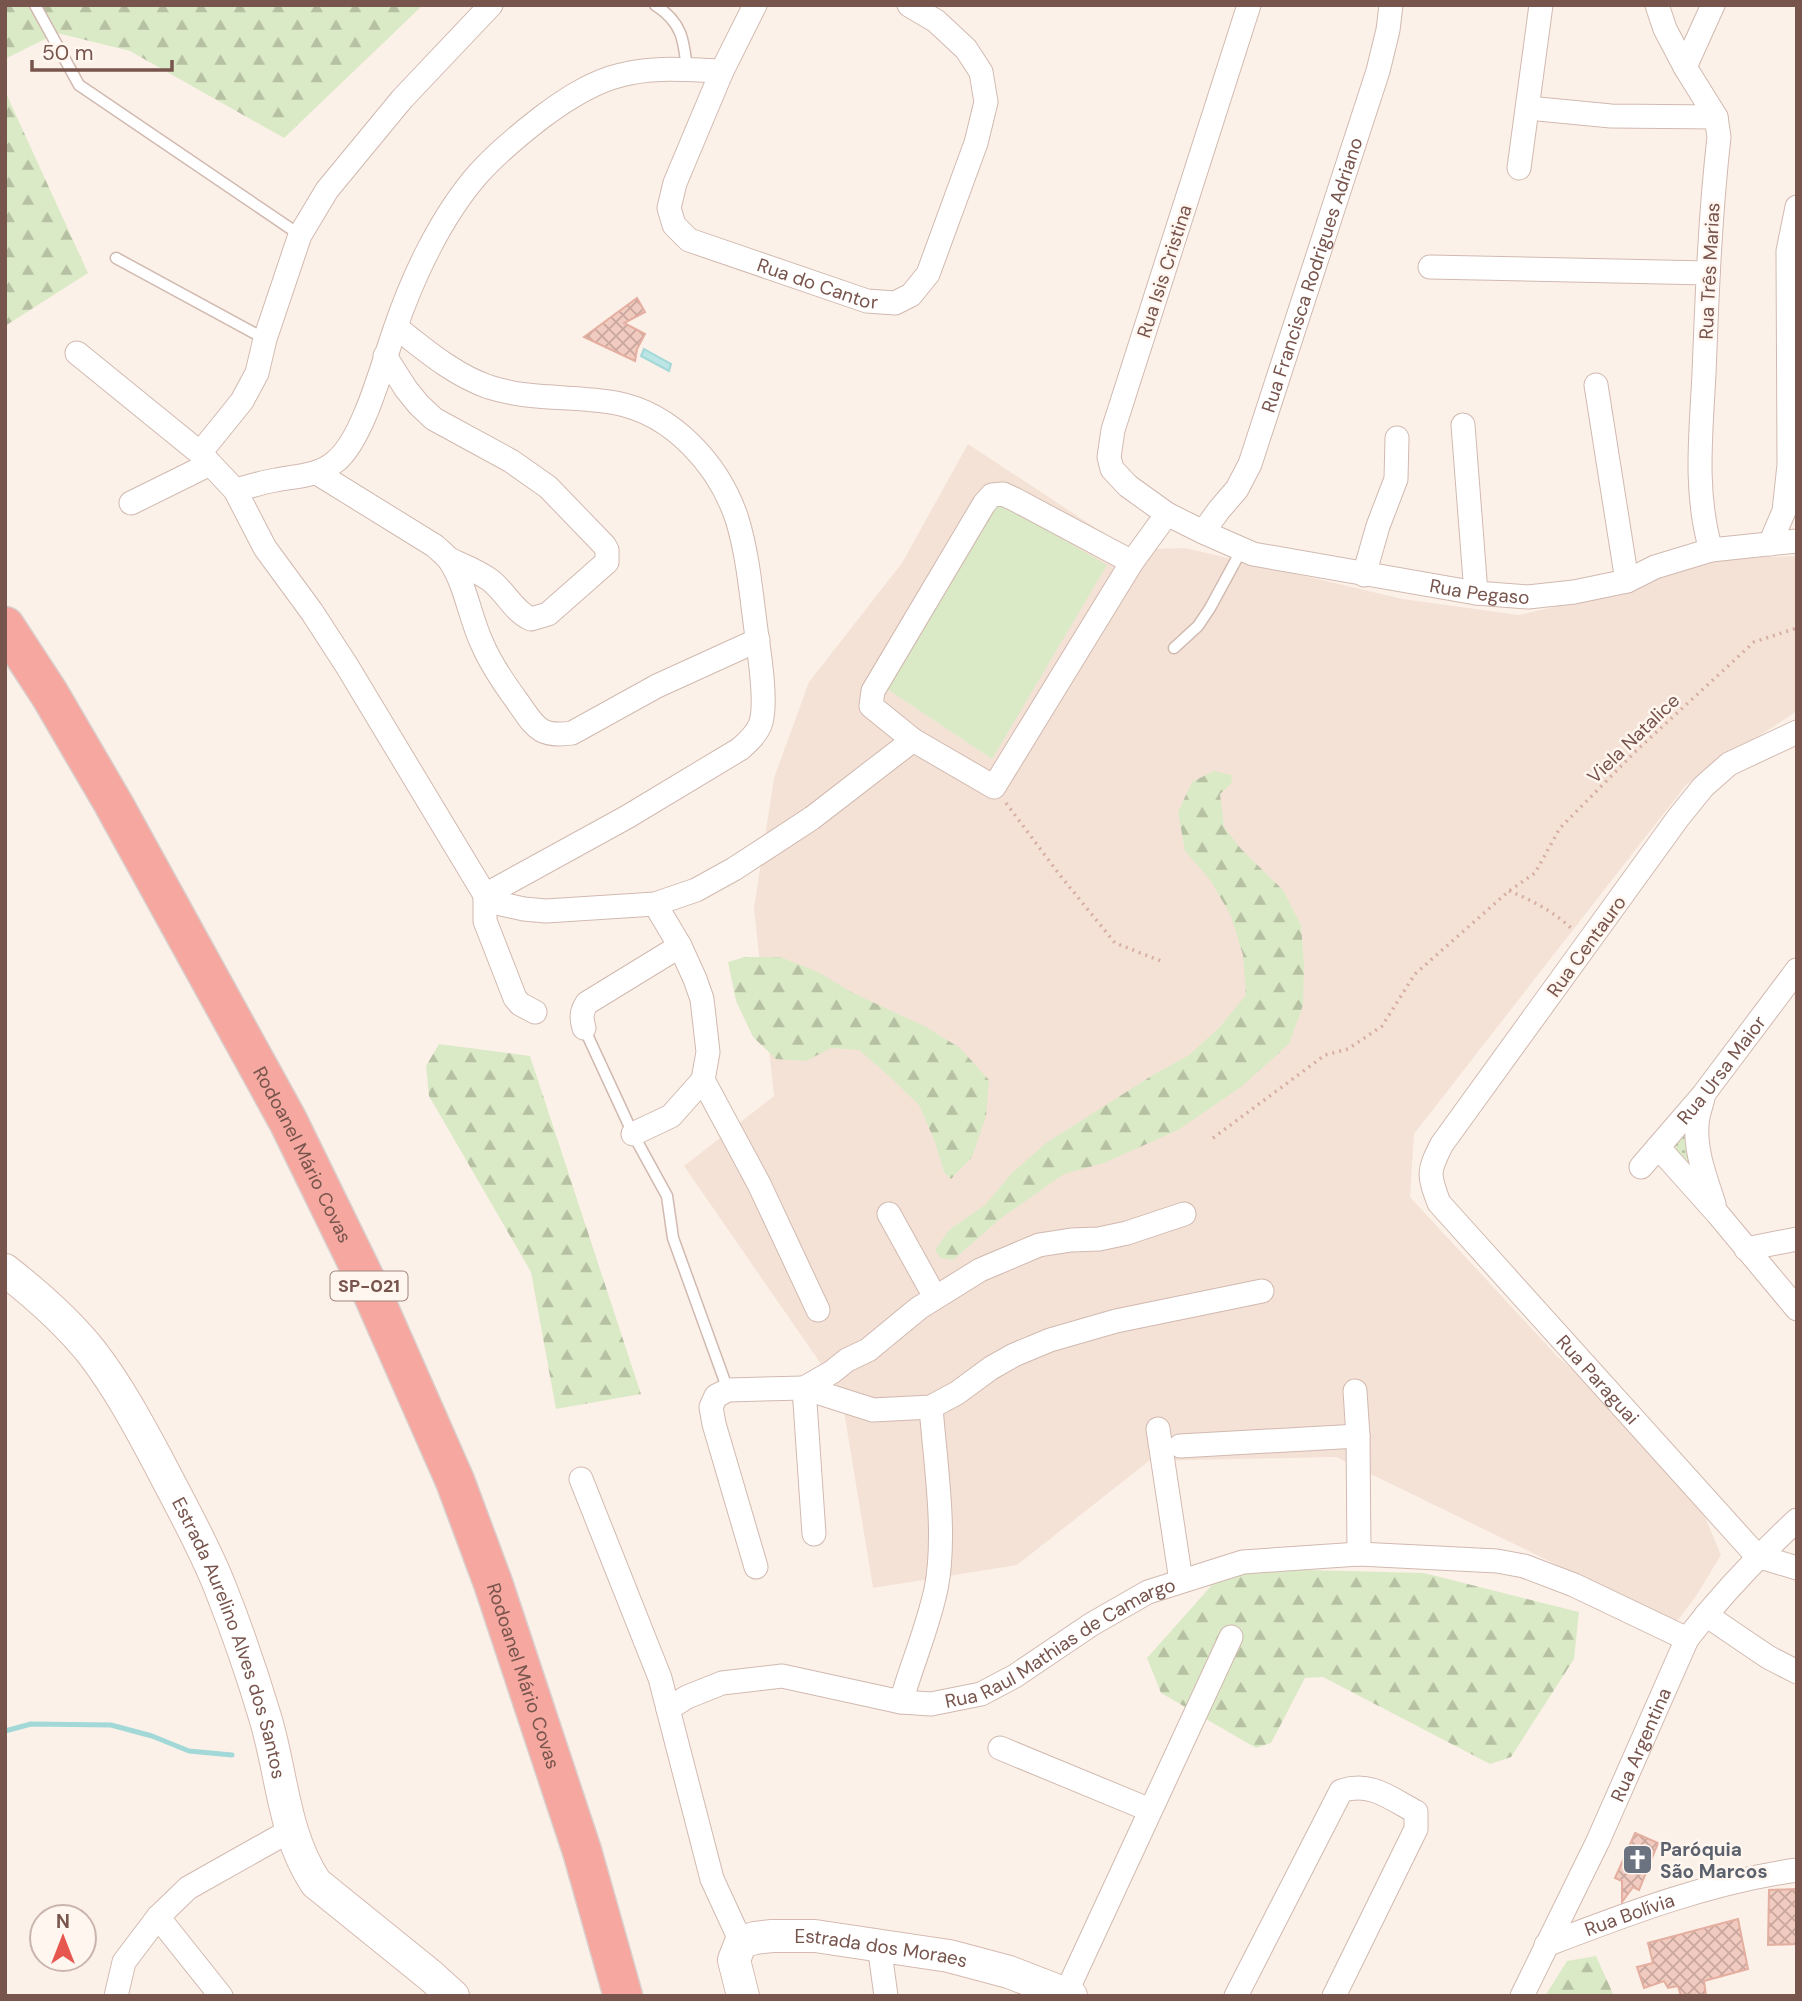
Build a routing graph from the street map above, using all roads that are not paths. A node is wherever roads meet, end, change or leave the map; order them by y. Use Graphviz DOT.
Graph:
graph roads {
  1 [pos="36,5"];
  2 [pos="491,5"];
  3 [pos="654,5"];
  4 [pos="755,5"];
  5 [pos="909,5"];
  6 [pos="1249,5"];
  7 [pos="1391,5"];
  8 [pos="1541,5"];
  9 [pos="1657,5"];
  10 [pos="1713,5"];
  11 [pos="1685,67"];
  12 [pos="687,70"];
  13 [pos="722,71"];
  14 [pos="1528,108"];
  15 [pos="1717,117"];
  16 [pos="1519,168"];
  17 [pos="1797,207"];
  18 [pos="300,236"];
  19 [pos="116,258"];
  20 [pos="1430,267"];
  21 [pos="1708,273"];
  22 [pos="396,327"];
  23 [pos="265,339"];
  24 [pos="77,354"];
  25 [pos="385,356"];
  26 [pos="1596,385"];
  27 [pos="1463,425"];
  28 [pos="1397,438"];
  29 [pos="205,458"];
  30 [pos="317,473"];
  31 [pos="235,490"];
  32 [pos="131,503"];
  33 [pos="1167,514"];
  34 [pos="1203,532"];
  35 [pos="1797,541"];
  36 [pos="1770,544"];
  37 [pos="1242,549"];
  38 [pos="1711,550"];
  39 [pos="449,559"];
  40 [pos="1132,562"];
  41 [pos="1364,575"];
  42 [pos="1627,580"];
  43 [pos="1476,593"];
  44 [pos="5,626"];
  45 [pos="758,640"];
  46 [pos="1174,648"];
  47 [pos="1797,732"];
  48 [pos="913,740"];
  49 [pos="485,895"];
  50 [pos="655,904"];
  51 [pos="680,946"];
  52 [pos="1797,970"];
  53 [pos="535,1012"];
  54 [pos="584,1028"];
  55 [pos="702,1080"];
  56 [pos="1703,1095"];
  57 [pos="633,1134"];
  58 [pos="1658,1147"];
  59 [pos="1642,1167"];
  60 [pos="1439,1203"];
  61 [pos="1717,1213"];
  62 [pos="889,1214"];
  63 [pos="1184,1214"];
  64 [pos="1797,1239"];
  65 [pos="1746,1249"];
  66 [pos="5,1270"];
  67 [pos="1262,1291"];
  68 [pos="935,1297"];
  69 [pos="1797,1309"];
  70 [pos="818,1310"];
  71 [pos="804,1388"];
  72 [pos="729,1390"];
  73 [pos="1355,1391"];
  74 [pos="931,1406"];
  75 [pos="1158,1429"];
  76 [pos="1358,1436"];
  77 [pos="1180,1446"];
  78 [pos="581,1479"];
  79 [pos="1797,1520"];
  80 [pos="814,1534"];
  81 [pos="1359,1554"];
  82 [pos="1757,1556"];
  83 [pos="756,1567"];
  84 [pos="1797,1568"];
  85 [pos="1181,1581"];
  86 [pos="1706,1615"];
  87 [pos="1231,1637"];
  88 [pos="1687,1639"];
  89 [pos="1797,1672"];
  90 [pos="901,1702"];
  91 [pos="668,1709"];
  92 [pos="1000,1748"];
  93 [pos="1150,1810"];
  94 [pos="291,1830"];
  95 [pos="1797,1870"];
  96 [pos="158,1917"];
  97 [pos="741,1942"];
  98 [pos="879,1945"];
  99 [pos="1546,1945"];
  100 [pos="1068,1995"];
  101 [pos="116,1996"];
  102 [pos="221,1996"];
  103 [pos="453,1996"];
  104 [pos="622,1996"];
  105 [pos="743,1996"];
  106 [pos="886,1996"];
  107 [pos="1236,1996"];
  108 [pos="1334,1996"];
  109 [pos="1522,1996"];
  1 -- 18 [label="lane"];
  2 -- 18 [label="street"];
  3 -- 12 [label="lane"];
  4 -- 13 [label="street, Rua do Cantor"];
  5 -- 13 [label="street, Rua do Cantor"];
  6 -- 33 [label="street, Rua Isis Cristina"];
  7 -- 34 [label="street, Rua Francisca Rodrigues Adriano"];
  8 -- 14 [label="street"];
  9 -- 11 [label="street"];
  10 -- 11 [label="street"];
  11 -- 15 [label="street"];
  12 -- 13 [label="street"];
  12 -- 22 [label="street"];
  14 -- 15 [label="street"];
  14 -- 16 [label="street"];
  15 -- 21 [label="street, Rua Três Marias"];
  17 -- 36 [label="street"];
  18 -- 23 [label="street"];
  19 -- 23 [label="lane"];
  20 -- 21 [label="street"];
  21 -- 38 [label="street, Rua Três Marias"];
  22 -- 25 [label="street"];
  22 -- 45 [label="street"];
  23 -- 29 [label="street"];
  24 -- 29 [label="street"];
  25 -- 30 [label="street"];
  25 -- 39 [label="street"];
  26 -- 42 [label="street"];
  27 -- 43 [label="street"];
  28 -- 41 [label="street"];
  29 -- 31 [label="street"];
  29 -- 32 [label="street"];
  30 -- 31 [label="street"];
  30 -- 39 [label="street"];
  31 -- 49 [label="street"];
  33 -- 34 [label="street, Rua Pegaso"];
  33 -- 40 [label="street"];
  34 -- 37 [label="street, Rua Pegaso"];
  35 -- 36 [label="street, Rua Pegaso"];
  36 -- 38 [label="street, Rua Pegaso"];
  37 -- 41 [label="street, Rua Pegaso"];
  37 -- 46 [label="lane"];
  38 -- 42 [label="street, Rua Pegaso"];
  39 -- 45 [label="street"];
  40 -- 48 [label="street"];
  40 -- 48 [label="street"];
  41 -- 43 [label="street, Rua Pegaso"];
  42 -- 43 [label="street, Rua Pegaso"];
  44 -- 104 [label="highway, Rodoanel Mário Covas / SP-021"];
  45 -- 49 [label="street"];
  47 -- 60 [label="street, Rua Centauro"];
  48 -- 50 [label="street"];
  49 -- 50 [label="street"];
  49 -- 53 [label="street"];
  50 -- 51 [label="street"];
  51 -- 54 [label="street"];
  51 -- 55 [label="street"];
  52 -- 56 [label="street, Rua Ursa Maior"];
  54 -- 57 [label="lane"];
  55 -- 57 [label="street"];
  55 -- 70 [label="street"];
  56 -- 58 [label="street, Rua Ursa Maior"];
  56 -- 61 [label="street"];
  57 -- 72 [label="lane"];
  58 -- 59 [label="street, Rua Ursa Maior"];
  58 -- 61 [label="street"];
  60 -- 82 [label="street, Rua Paraguai"];
  61 -- 65 [label="street"];
  62 -- 68 [label="street"];
  63 -- 68 [label="street"];
  64 -- 65 [label="street"];
  65 -- 69 [label="street"];
  66 -- 94 [label="main road, Estrada Aurelino Alves dos Santos"];
  67 -- 74 [label="street"];
  68 -- 71 [label="street"];
  71 -- 72 [label="street"];
  71 -- 74 [label="street"];
  71 -- 80 [label="street"];
  72 -- 83 [label="street"];
  73 -- 76 [label="street"];
  74 -- 90 [label="street"];
  75 -- 85 [label="street"];
  76 -- 77 [label="street"];
  76 -- 81 [label="street"];
  78 -- 91 [label="street"];
  79 -- 82 [label="street, Rua Argentina"];
  81 -- 85 [label="street, Rua Raul Mathias de Camargo"];
  81 -- 88 [label="street, Rua Raul Mathias de Camargo"];
  82 -- 84 [label="street"];
  82 -- 86 [label="street, Rua Argentina"];
  85 -- 90 [label="street, Rua Raul Mathias de Camargo"];
  86 -- 88 [label="street, Rua Argentina"];
  86 -- 89 [label="street"];
  87 -- 93 [label="street"];
  88 -- 99 [label="street, Rua Argentina"];
  90 -- 91 [label="street, Rua Raul Mathias de Camargo"];
  91 -- 97 [label="street"];
  92 -- 93 [label="street"];
  93 -- 100 [label="street"];
  94 -- 96 [label="street"];
  94 -- 103 [label="main road, Estrada Aurelino Alves dos Santos"];
  95 -- 99 [label="street, Rua Bolívia"];
  96 -- 101 [label="street"];
  96 -- 102 [label="street"];
  97 -- 98 [label="main road, Estrada dos Moraes"];
  97 -- 105 [label="main road"];
  98 -- 100 [label="main road, Estrada dos Moraes"];
  98 -- 106 [label="street"];
  99 -- 109 [label="street, Rua Argentina"];
  107 -- 108 [label="street"];
}
